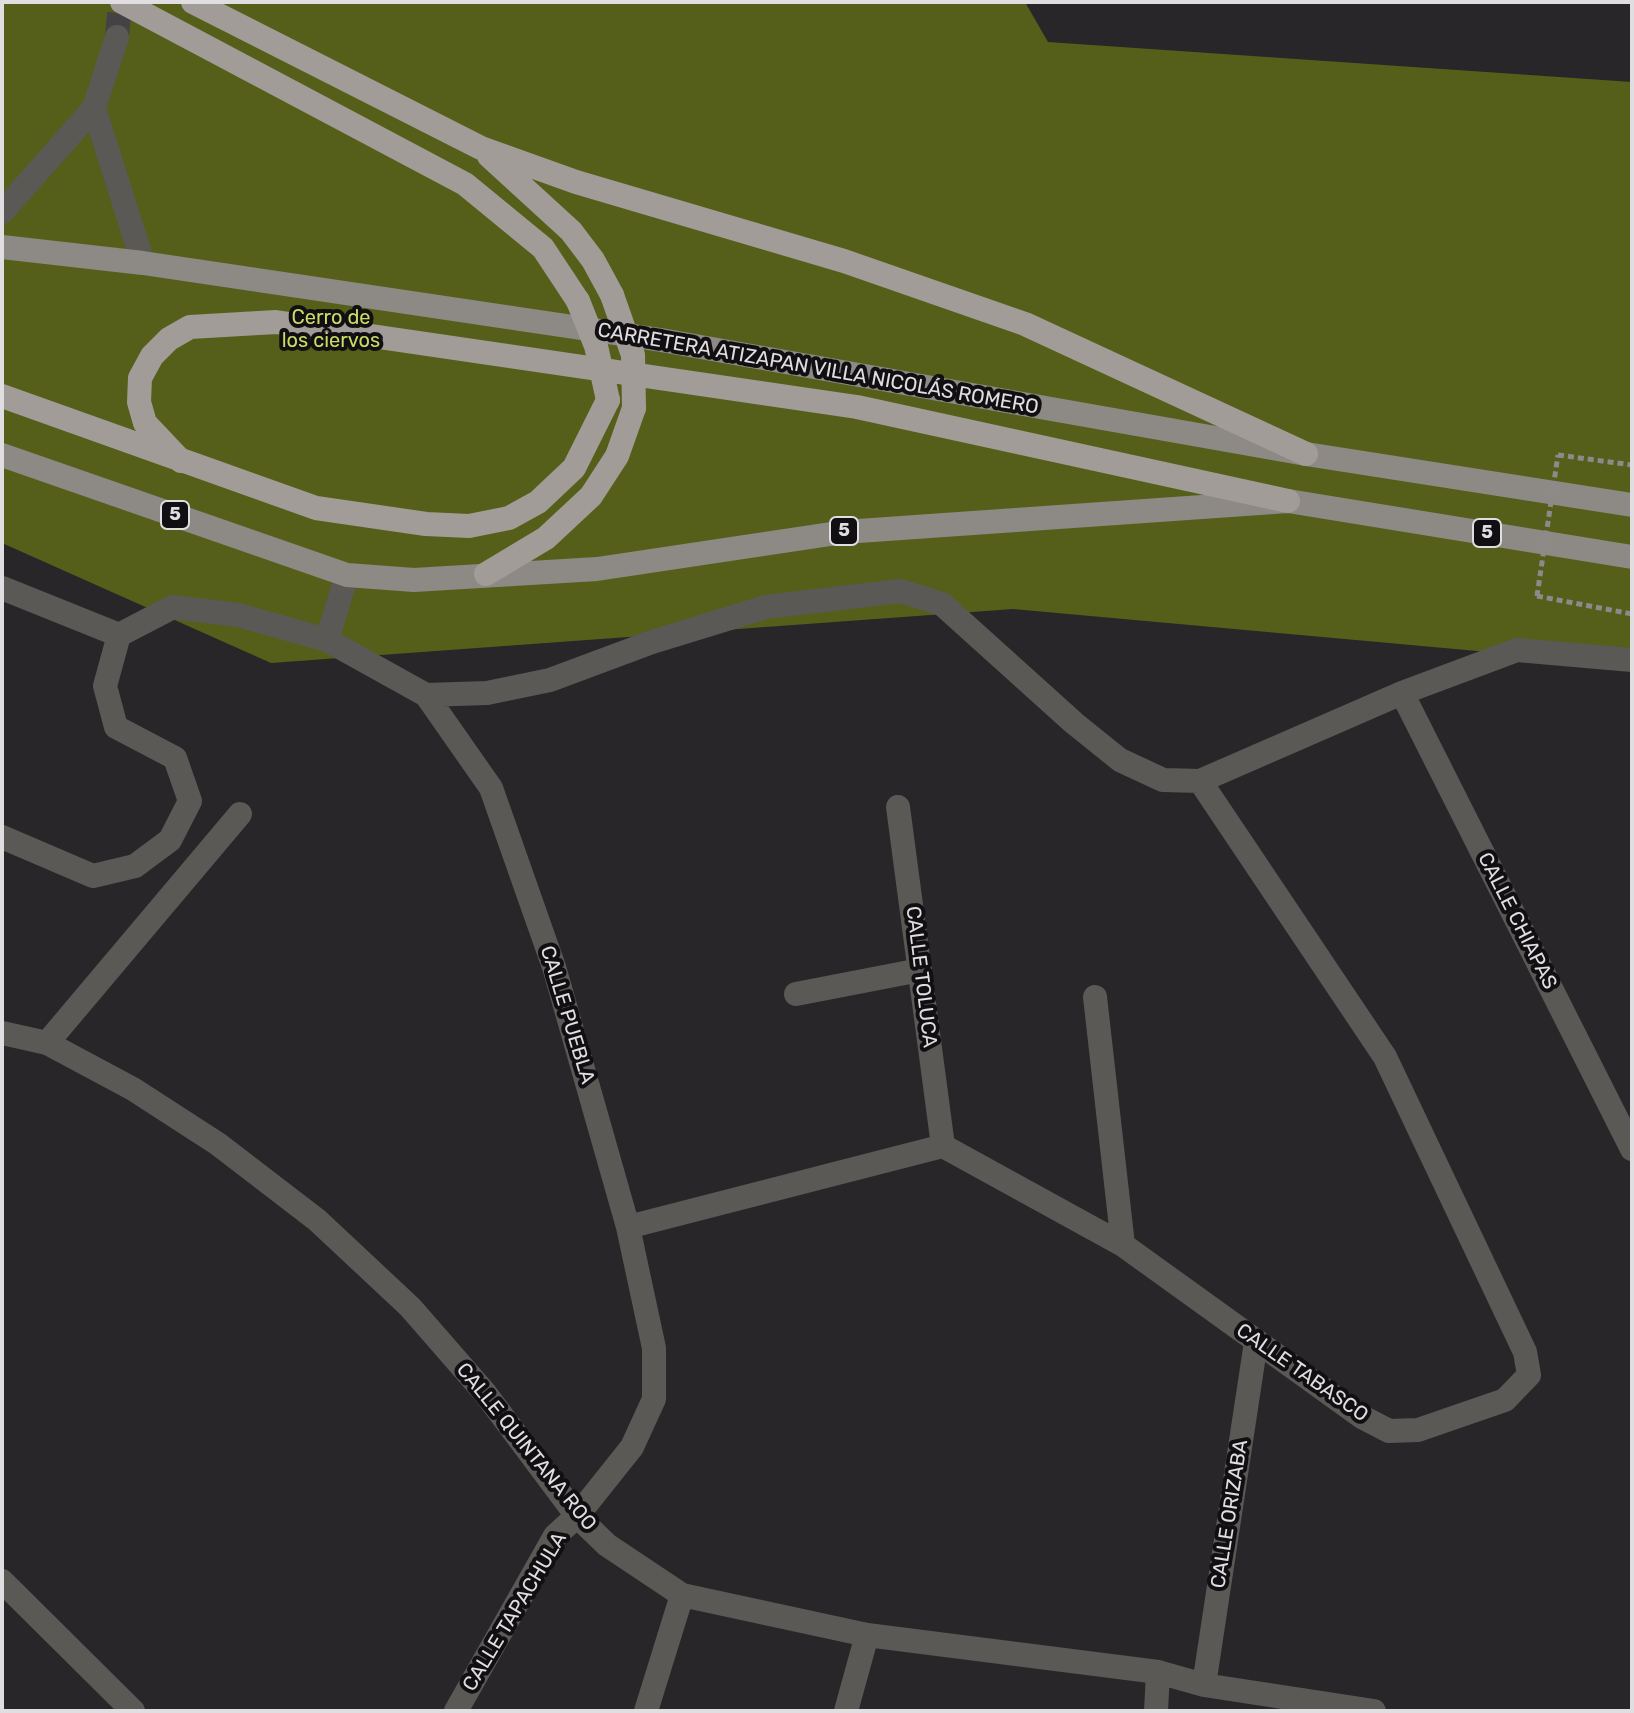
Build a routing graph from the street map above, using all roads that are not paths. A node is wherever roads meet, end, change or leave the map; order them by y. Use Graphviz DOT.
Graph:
graph roads {
  1 [pos="122,2"];
  2 [pos="193,2"];
  3 [pos="117,37"];
  4 [pos="94,108"];
  5 [pos="481,148"];
  6 [pos="2,212"];
  7 [pos="2,247"];
  8 [pos="143,263"];
  9 [pos="2,396"];
  10 [pos="1306,454"];
  11 [pos="2,455"];
  12 [pos="181,461"];
  13 [pos="1288,501"];
  14 [pos="1632,505"];
  15 [pos="1632,557"];
  16 [pos="486,574"];
  17 [pos="347,575"];
  18 [pos="2,588"];
  19 [pos="119,635"];
  20 [pos="327,640"];
  21 [pos="1632,660"];
  22 [pos="1402,693"];
  23 [pos="426,695"];
  24 [pos="1200,781"];
  25 [pos="898,807"];
  26 [pos="240,814"];
  27 [pos="2,837"];
  28 [pos="920,970"];
  29 [pos="796,994"];
  30 [pos="1095,997"];
  31 [pos="2,1033"];
  32 [pos="47,1043"];
  33 [pos="943,1146"];
  34 [pos="1632,1149"];
  35 [pos="628,1227"];
  36 [pos="1123,1245"];
  37 [pos="1256,1342"];
  38 [pos="577,1516"];
  39 [pos="2,1581"];
  40 [pos="682,1595"];
  41 [pos="867,1635"];
  42 [pos="1158,1672"];
  43 [pos="1204,1685"];
  44 [pos="133,1711"];
  45 [pos="456,1711"];
  46 [pos="646,1711"];
  47 [pos="846,1711"];
  48 [pos="1156,1711"];
  49 [pos="1374,1711"];
  1 -- 12 [label="highway, bridge"];
  2 -- 5 [label="highway"];
  3 -- 4 [label="street"];
  4 -- 6 [label="street"];
  4 -- 8 [label="street"];
  5 -- 10 [label="highway"];
  5 -- 16 [label="highway, bridge"];
  7 -- 8 [label="main road, CARRETERA ATIZAPAN VILLA NICOLÁS ROMERO"];
  8 -- 10 [label="main road, CARRETERA ATIZAPAN VILLA NICOLÁS ROMERO"];
  9 -- 12 [label="highway"];
  10 -- 14 [label="main road, CARRETERA ATIZAPAN VILLA NICOLÁS ROMERO"];
  11 -- 17 [label="main road, 5"];
  12 -- 13 [label="highway"];
  13 -- 15 [label="main road, 5"];
  13 -- 16 [label="main road, 5"];
  16 -- 17 [label="main road, 5"];
  17 -- 20 [label="street"];
  18 -- 19 [label="street"];
  19 -- 20 [label="street, CALLE PUEBLA"];
  19 -- 27 [label="street"];
  20 -- 23 [label="street, CALLE PUEBLA"];
  21 -- 22 [label="street"];
  22 -- 24 [label="street"];
  22 -- 34 [label="street, CALLE CHIAPAS"];
  23 -- 24 [label="street"];
  23 -- 35 [label="street, CALLE PUEBLA"];
  24 -- 37 [label="street, CALLE TABASCO"];
  25 -- 28 [label="street, CALLE TOLUCA"];
  26 -- 32 [label="street"];
  28 -- 29 [label="street"];
  28 -- 33 [label="street, CALLE TOLUCA"];
  30 -- 36 [label="street"];
  31 -- 32 [label="street, CALLE QUINTANA ROO"];
  32 -- 38 [label="street, CALLE QUINTANA ROO"];
  33 -- 35 [label="street"];
  33 -- 36 [label="street, CALLE TABASCO"];
  35 -- 38 [label="street, CALLE PUEBLA"];
  36 -- 37 [label="street, CALLE TABASCO"];
  37 -- 43 [label="street, CALLE ORIZABA"];
  38 -- 40 [label="street, CALLE QUINTANA ROO"];
  38 -- 45 [label="street, CALLE TAPACHULA"];
  39 -- 44 [label="street"];
  40 -- 41 [label="street, CALLE QUINTANA ROO"];
  40 -- 46 [label="street"];
  41 -- 42 [label="street, CALLE QUINTANA ROO"];
  41 -- 47 [label="street"];
  42 -- 43 [label="street, CALLE QUINTANA ROO"];
  42 -- 48 [label="street"];
  43 -- 49 [label="street, CALLE QUINTANA ROO"];
}
